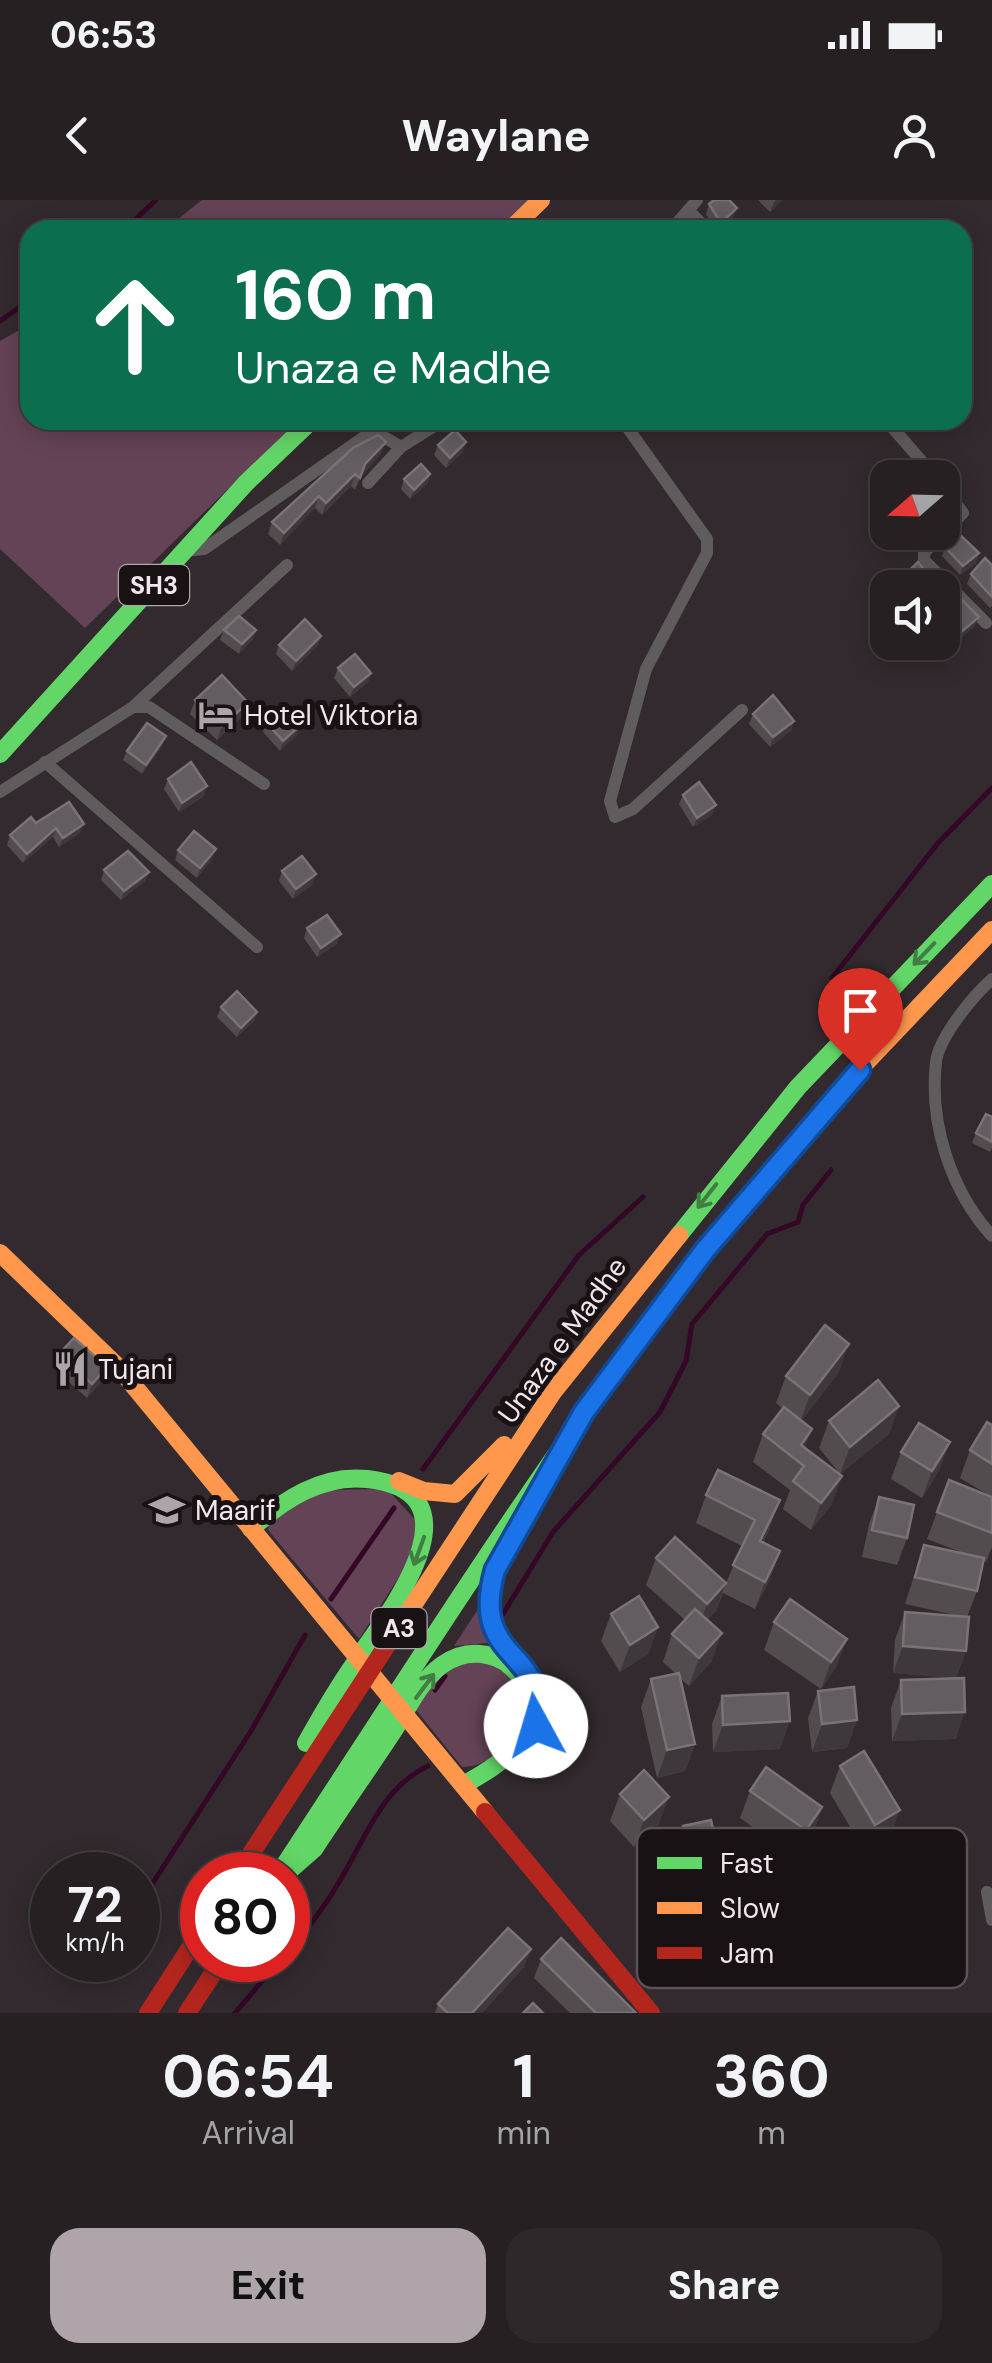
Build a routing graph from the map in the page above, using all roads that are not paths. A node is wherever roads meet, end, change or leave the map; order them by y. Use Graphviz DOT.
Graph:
graph roads {
  1 [pos="541,200"];
  2 [pos="520,220"];
  3 [pos="302,430"];
  4 [pos="429,430"];
  5 [pos="629,430"];
  6 [pos="895,430"];
  7 [pos="401,448"];
  8 [pos="920,460"];
  9 [pos="368,483"];
  10 [pos="927,550"];
  11 [pos="184,552"];
  12 [pos="287,565"];
  13 [pos="986,623"];
  14 [pos="133,707"];
  15 [pos="742,710"];
  16 [pos="0,754"];
  17 [pos="45,762"];
  18 [pos="264,784"];
  19 [pos="0,792"];
  20 [pos="992,884"];
  21 [pos="992,930"];
  22 [pos="257,947"];
  23 [pos="992,979"];
  24 [pos="992,1236"];
  25 [pos="0,1253"];
  26 [pos="553,1392"];
  27 [pos="584,1412"];
  28 [pos="247,1523"];
  29 [pos="463,1785"];
  30 [pos="476,1800"];
  31 [pos="248,1852"];
  32 [pos="252,1852"];
  33 [pos="296,1852"];
  34 [pos="310,1852"];
  35 [pos="987,1892"];
  36 [pos="992,1920"];
  37 [pos="180,1963"];
  38 [pos="207,1982"];
  39 [pos="148,2013"];
  40 [pos="187,2013"];
  41 [pos="650,2013"];
  1 -- 2 [label="main road"];
  3 -- 11 [label="main road, SH3"];
  4 -- 7 [label="street"];
  5 -- 15 [label="street"];
  6 -- 8 [label="street"];
  7 -- 9 [label="street"];
  7 -- 11 [label="street"];
  10 -- 13 [label="street"];
  11 -- 16 [label="main road, SH3"];
  12 -- 14 [label="street"];
  14 -- 17 [label="street"];
  14 -- 18 [label="street"];
  17 -- 19 [label="street"];
  17 -- 22 [label="street"];
  20 -- 26 [label="main road, Unaza e Madhe / A3, one-way"];
  21 -- 27 [label="main road, A3"];
  23 -- 24 [label="street"];
  25 -- 28 [label="main road"];
  26 -- 28 [label="main road"];
  26 -- 32 [label="main road, Unaza e Madhe / A3"];
  27 -- 30 [label="main road"];
  27 -- 33 [label="main road, A3"];
  28 -- 29 [label="main road"];
  28 -- 31 [label="main road, one-way"];
  29 -- 30 [label="main road"];
  34 -- 29 [label="main road, one-way"];
  30 -- 41 [label="main road"];
  35 -- 36 [label="street"];
  37 -- 39 [label="main road"];
  38 -- 40 [label="main road"];
}
